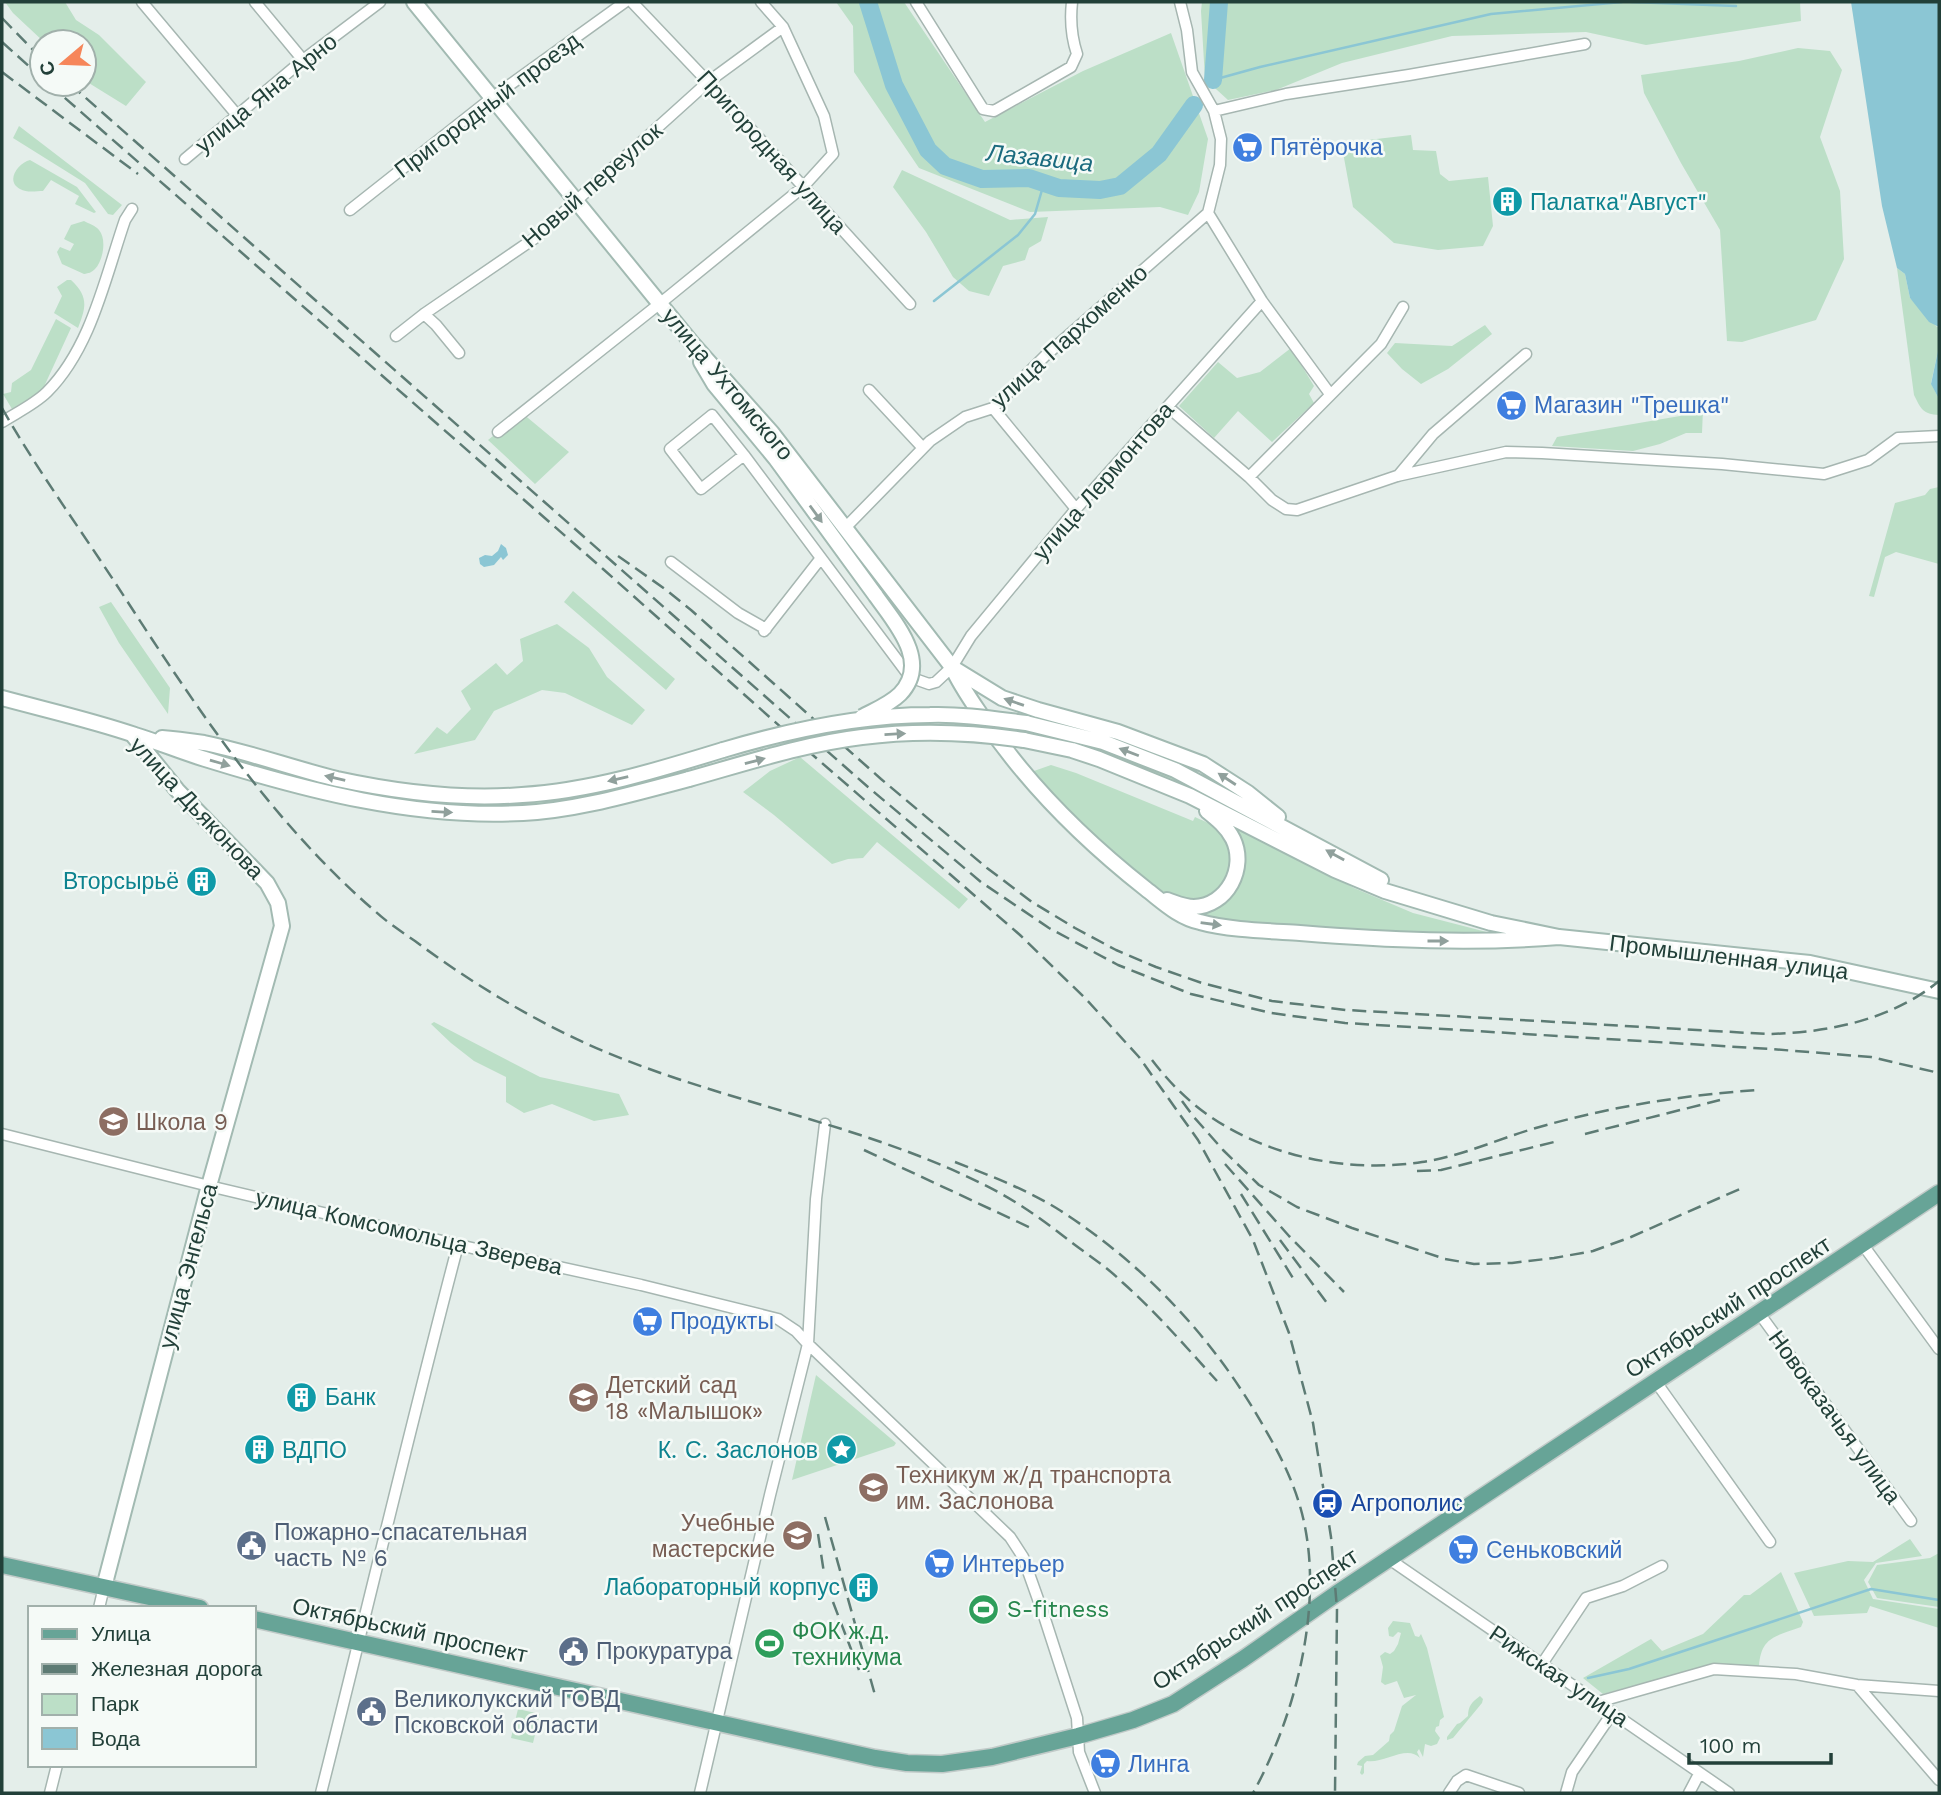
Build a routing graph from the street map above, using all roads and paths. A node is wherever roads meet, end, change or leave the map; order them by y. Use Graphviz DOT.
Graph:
graph roads {
  1 [pos="142,2"];
  2 [pos="255,2"];
  3 [pos="380,2"];
  4 [pos="414,2"];
  5 [pos="625,2"];
  6 [pos="632,2"];
  7 [pos="761,2"];
  8 [pos="916,2"];
  9 [pos="1072,2"];
  10 [pos="1180,2"];
  11 [pos="783,27"];
  12 [pos="1585,44"];
  13 [pos="303,60"];
  14 [pos="708,82"];
  15 [pos="493,97"];
  16 [pos="1214,111"];
  17 [pos="237,114"];
  18 [pos="185,159"];
  19 [pos="803,187"];
  20 [pos="575,201"];
  21 [pos="132,209"];
  22 [pos="350,210"];
  23 [pos="1209,213"];
  24 [pos="1262,301"];
  25 [pos="660,304"];
  26 [pos="910,304"];
  27 [pos="1403,307"];
  28 [pos="424,314"];
  29 [pos="396,336"];
  30 [pos="691,342"];
  31 [pos="459,353"];
  32 [pos="1526,354"];
  33 [pos="869,390"];
  34 [pos="1330,394"];
  35 [pos="1168,407"];
  36 [pos="993,408"];
  37 [pos="2,422"];
  38 [pos="498,432"];
  39 [pos="1939,436"];
  40 [pos="923,448"];
  41 [pos="744,455"];
  42 [pos="1249,477"];
  43 [pos="1397,477"];
  44 [pos="1076,509"];
  45 [pos="845,528"];
  46 [pos="821,558"];
  47 [pos="671,562"];
  48 [pos="952,667"];
  49 [pos="2,698"];
  50 [pos="857,720"];
  51 [pos="132,734"];
  52 [pos="1190,796"];
  53 [pos="1300,836"];
  54 [pos="1152,893"];
  55 [pos="1412,899"];
  56 [pos="282,926"];
  57 [pos="1559,937"];
  58 [pos="1939,991"];
  59 [pos="825,1124"];
  60 [pos="2,1134"];
  61 [pos="209,1186"];
  62 [pos="1939,1193"];
  63 [pos="458,1245"];
  64 [pos="1863,1245"];
  65 [pos="1759,1313"];
  66 [pos="808,1344"];
  67 [pos="1939,1349"];
  68 [pos="1656,1382"];
  69 [pos="1911,1521"];
  70 [pos="1770,1542"];
  71 [pos="1388,1559"];
  72 [pos="2,1565"];
  73 [pos="1662,1566"];
  74 [pos="104,1587"];
  75 [pos="99,1606"];
  76 [pos="191,1606"];
  77 [pos="256,1619"];
  78 [pos="360,1642"];
  79 [pos="1542,1664"];
  80 [pos="1857,1685"];
  81 [pos="1939,1692"];
  82 [pos="1598,1702"];
  83 [pos="1613,1712"];
  84 [pos="716,1722"];
  85 [pos="1078,1736"];
  86 [pos="56,1767"];
  87 [pos="1699,1773"];
  88 [pos="1939,1780"];
  89 [pos="50,1793"];
  90 [pos="321,1793"];
  91 [pos="700,1793"];
  92 [pos="1095,1793"];
  93 [pos="1449,1793"];
  94 [pos="1519,1793"];
  95 [pos="1566,1793"];
  96 [pos="1689,1793"];
  97 [pos="1729,1793"];
  1 -- 17 [label="street"];
  2 -- 13 [label="street"];
  3 -- 13 [label="street, улица Яна Арно"];
  4 -- 15 [label="main road, улица Ухтомского"];
  5 -- 15 [label="street, Пригородный проезд"];
  6 -- 14 [label="street, Пригородная улица"];
  7 -- 11 [label="street"];
  8 -- 9 [label="street"];
  10 -- 16 [label="street"];
  11 -- 14 [label="street, Новый переулок"];
  11 -- 19 [label="street"];
  12 -- 16 [label="street"];
  13 -- 17 [label="street, улица Яна Арно"];
  14 -- 19 [label="street, Пригородная улица"];
  14 -- 20 [label="street, Новый переулок"];
  15 -- 20 [label="main road, улица Ухтомского"];
  15 -- 22 [label="street, Пригородный проезд"];
  16 -- 23 [label="street"];
  17 -- 18 [label="street, улица Яна Арно"];
  19 -- 25 [label="street"];
  19 -- 26 [label="street, Пригородная улица"];
  20 -- 25 [label="main road, улица Ухтомского"];
  20 -- 28 [label="street, Новый переулок"];
  21 -- 37 [label="street"];
  23 -- 24 [label="street"];
  23 -- 36 [label="street, улица Пархоменко"];
  24 -- 34 [label="street"];
  24 -- 35 [label="street, улица Лермонтова"];
  25 -- 30 [label="main road, улица Ухтомского"];
  25 -- 38 [label="street"];
  27 -- 34 [label="street"];
  28 -- 29 [label="street, Новый переулок"];
  28 -- 31 [label="street"];
  30 -- 45 [label="main road, улица Ухтомского"];
  30 -- 50 [label="main road, one-way, bridge"];
  32 -- 43 [label="street"];
  33 -- 40 [label="street"];
  34 -- 42 [label="street"];
  35 -- 42 [label="street"];
  35 -- 44 [label="street, улица Лермонтова"];
  36 -- 40 [label="street, улица Пархоменко"];
  36 -- 44 [label="street"];
  39 -- 43 [label="street"];
  40 -- 45 [label="street, улица Пархоменко"];
  41 -- 41 [label="street"];
  41 -- 46 [label="street"];
  42 -- 43 [label="street"];
  44 -- 48 [label="street, улица Лермонтова"];
  45 -- 48 [label="main road, улица Ухтомского"];
  46 -- 47 [label="street"];
  46 -- 48 [label="street"];
  53 -- 48 [label="main road, one-way"];
  48 -- 54 [label="main road, улица Ухтомского"];
  49 -- 51 [label="main road, улица Дьяконова"];
  50 -- 51 [label="main road, one-way, bridge"];
  53 -- 50 [label="main road, one-way, bridge"];
  51 -- 52 [label="main road, one-way, bridge"];
  51 -- 56 [label="main road, улица Дьяконова"];
  52 -- 54 [label="main road"];
  52 -- 55 [label="main road"];
  55 -- 53 [label="main road, one-way"];
  54 -- 57 [label="main road, улица Ухтомского, one-way"];
  55 -- 57 [label="main road"];
  56 -- 61 [label="main road, улица Энгельса"];
  57 -- 58 [label="main road, Промышленная улица"];
  59 -- 66 [label="street"];
  60 -- 61 [label="street, улица Комсомольца Зверева"];
  61 -- 63 [label="street, улица Комсомольца Зверева"];
  61 -- 74 [label="main road, улица Энгельса"];
  62 -- 64 [label="main road, Октябрьский проспект"];
  63 -- 66 [label="street, улица Комсомольца Зверева"];
  63 -- 78 [label="street"];
  64 -- 65 [label="main road, Октябрьский проспект"];
  64 -- 67 [label="street"];
  65 -- 68 [label="main road, Октябрьский проспект"];
  65 -- 69 [label="street, Новоказачья улица"];
  66 -- 84 [label="street"];
  66 -- 85 [label="street, улица Комсомольца Зверева"];
  68 -- 70 [label="street"];
  68 -- 71 [label="main road, Октябрьский проспект"];
  71 -- 79 [label="street, Рижская улица"];
  71 -- 85 [label="main road, Октябрьский проспект"];
  72 -- 74 [label="main road"];
  73 -- 79 [label="street"];
  74 -- 75 [label="street, улица Энгельса"];
  74 -- 76 [label="main road"];
  77 -- 78 [label="main road, Октябрьский проспект"];
  78 -- 84 [label="main road, Октябрьский проспект"];
  78 -- 90 [label="street"];
  79 -- 82 [label="street, Рижская улица"];
  80 -- 81 [label="street"];
  80 -- 82 [label="street"];
  80 -- 88 [label="street"];
  82 -- 83 [label="street, Рижская улица"];
  83 -- 87 [label="street, Рижская улица"];
  83 -- 95 [label="street"];
  84 -- 85 [label="main road, Октябрьский проспект"];
  84 -- 91 [label="street"];
  85 -- 92 [label="street, улица Комсомольца Зверева"];
  86 -- 89 [label="street"];
  87 -- 96 [label="street"];
  87 -- 97 [label="street, Рижская улица"];
  93 -- 94 [label="street"];
}
